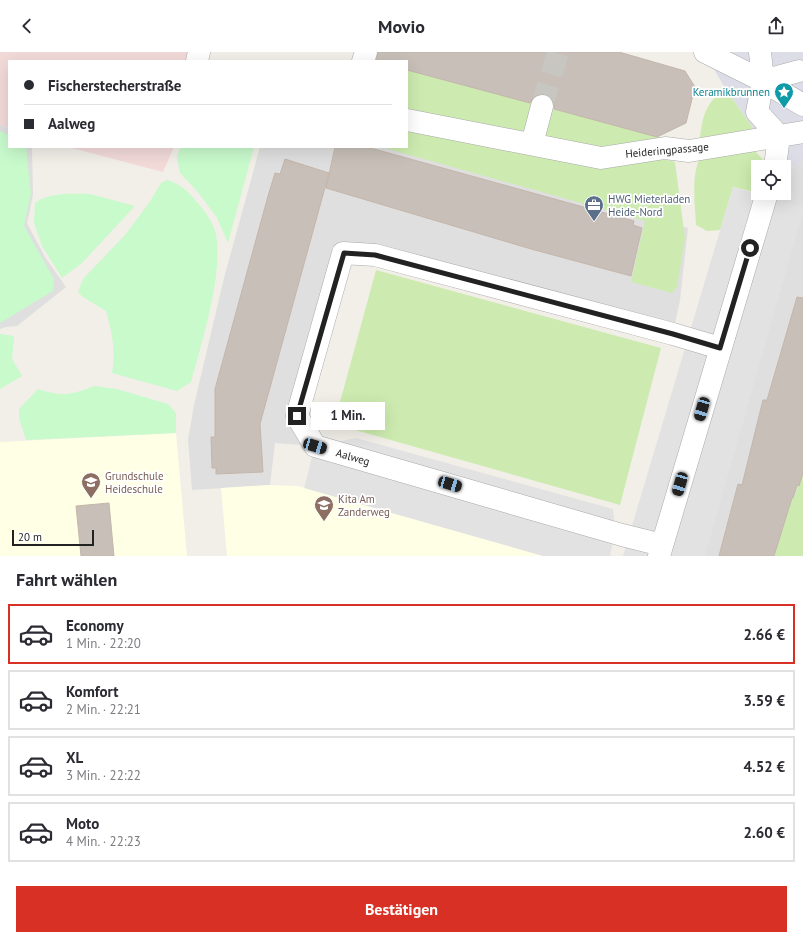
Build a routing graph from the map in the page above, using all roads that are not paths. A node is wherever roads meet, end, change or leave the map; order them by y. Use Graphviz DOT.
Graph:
graph roads {
  1 [pos="705,52"];
  2 [pos="760,52"];
  3 [pos="799,72"];
  4 [pos="763,81"];
  5 [pos="803,105"];
  6 [pos="542,106"];
  7 [pos="408,120"];
  8 [pos="803,132"];
  9 [pos="779,136"];
  10 [pos="532,144"];
  11 [pos="776,160"];
  12 [pos="765,200"];
  13 [pos="720,348"];
  14 [pos="661,550"];
  1 -- 4 [label="street"];
  2 -- 4 [label="street"];
  3 -- 4 [label="street"];
  4 -- 5 [label="street"];
  4 -- 9 [label="street"];
  6 -- 10 [label="street"];
  7 -- 10 [label="street, Heideringpassage"];
  8 -- 9 [label="street, Heideringpassage"];
  9 -- 10 [label="street, Heideringpassage"];
  9 -- 11 [label="street"];
  12 -- 13 [label="street"];
  13 -- 14 [label="street"];
  13 -- 14 [label="street, Aalweg"];
}
